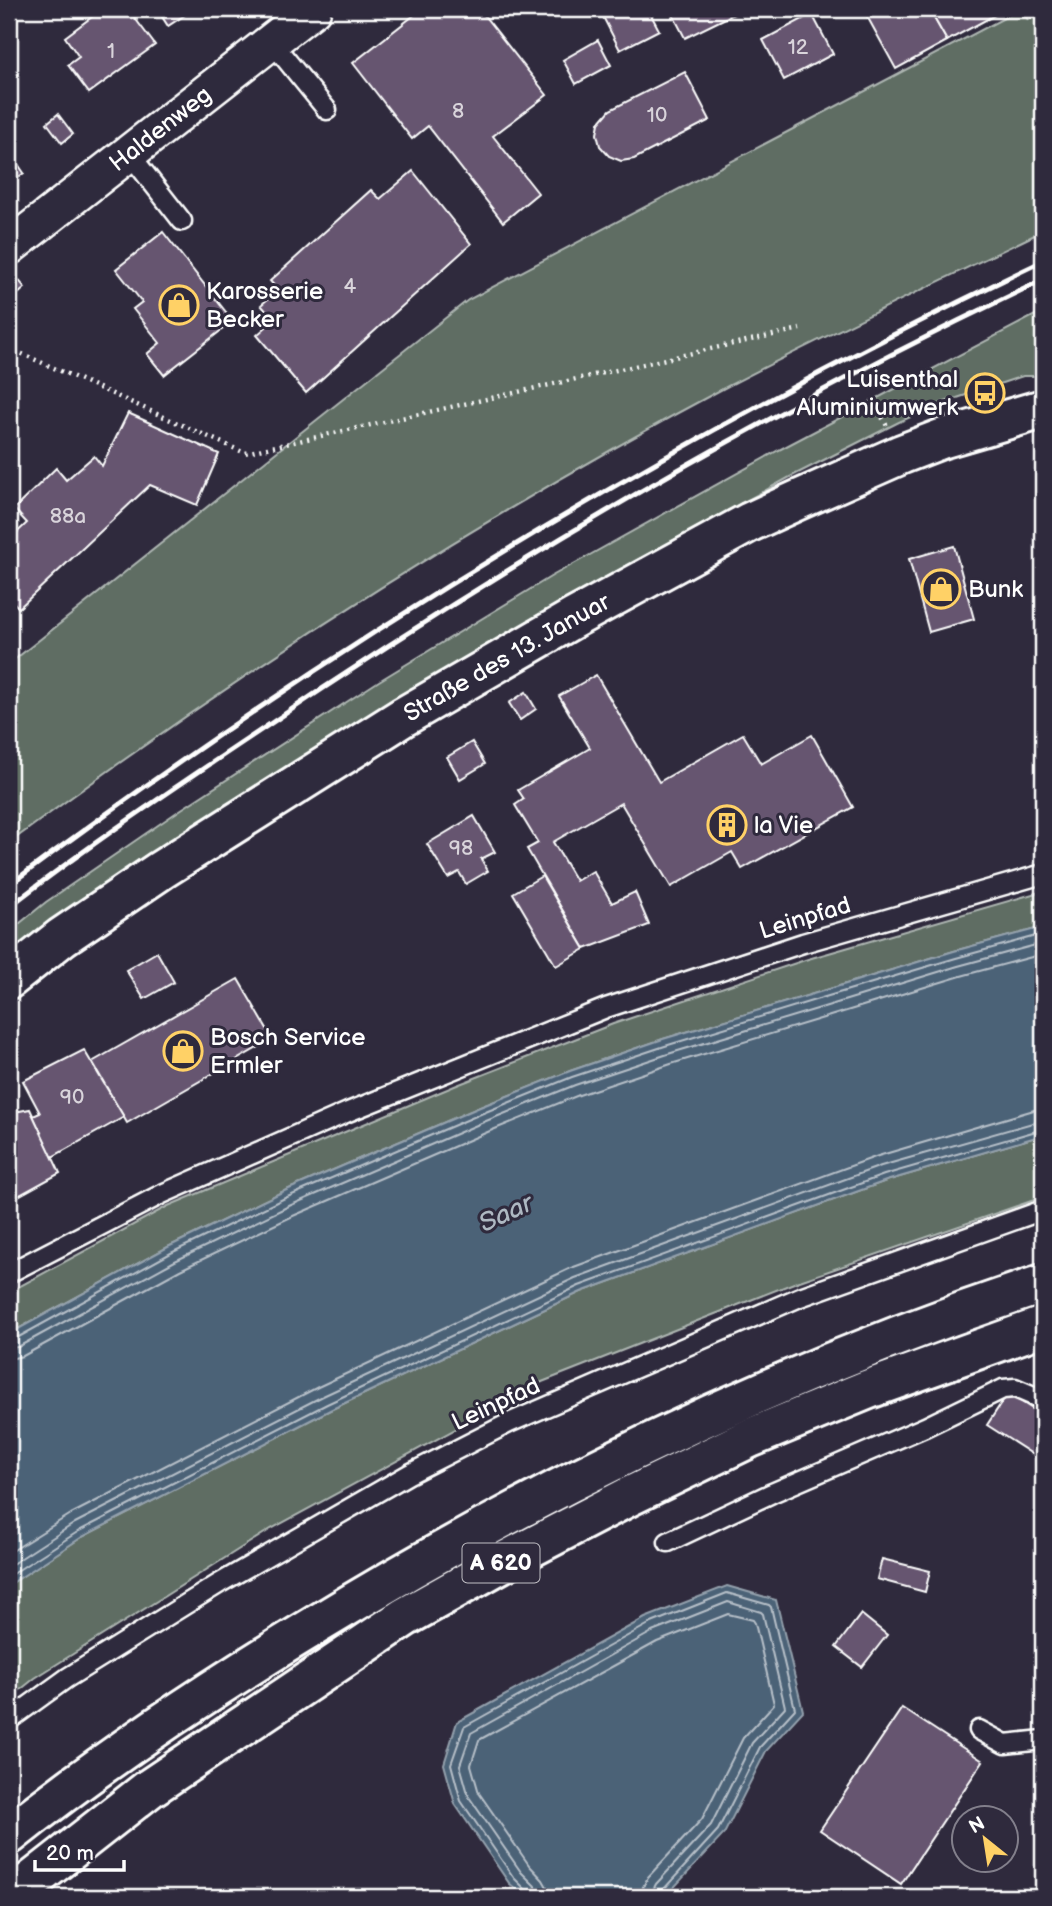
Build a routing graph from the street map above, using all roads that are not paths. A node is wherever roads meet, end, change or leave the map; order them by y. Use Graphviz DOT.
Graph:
graph roads {
  1 [pos="313,9"];
  2 [pos="271,41"];
  3 [pos="327,110"];
  4 [pos="129,153"];
  5 [pos="182,221"];
  6 [pos="9,247"];
  7 [pos="1043,408"];
  8 [pos="1043,874"];
  9 [pos="9,979"];
  10 [pos="1043,1210"];
  11 [pos="9,1273"];
  12 [pos="1043,1284"];
  13 [pos="1043,1326"];
  14 [pos="1043,1400"];
  15 [pos="668,1542"];
  16 [pos="9,1720"];
  17 [pos="979,1730"];
  18 [pos="1043,1740"];
  19 [pos="9,1835"];
  20 [pos="11,1897"];
  1 -- 2 [label="street, Haldenweg"];
  2 -- 3 [label="lane"];
  2 -- 4 [label="street, Haldenweg"];
  4 -- 5 [label="lane"];
  4 -- 6 [label="street, Haldenweg"];
  7 -- 9 [label="main road, Straße des 13. Januar"];
  8 -- 11 [label="lane, Leinpfad"];
  10 -- 16 [label="lane, Leinpfad"];
  12 -- 19 [label="main road, A 620"];
  13 -- 20 [label="main road, A 620"];
  14 -- 15 [label="lane"];
  17 -- 18 [label="lane"];
}
